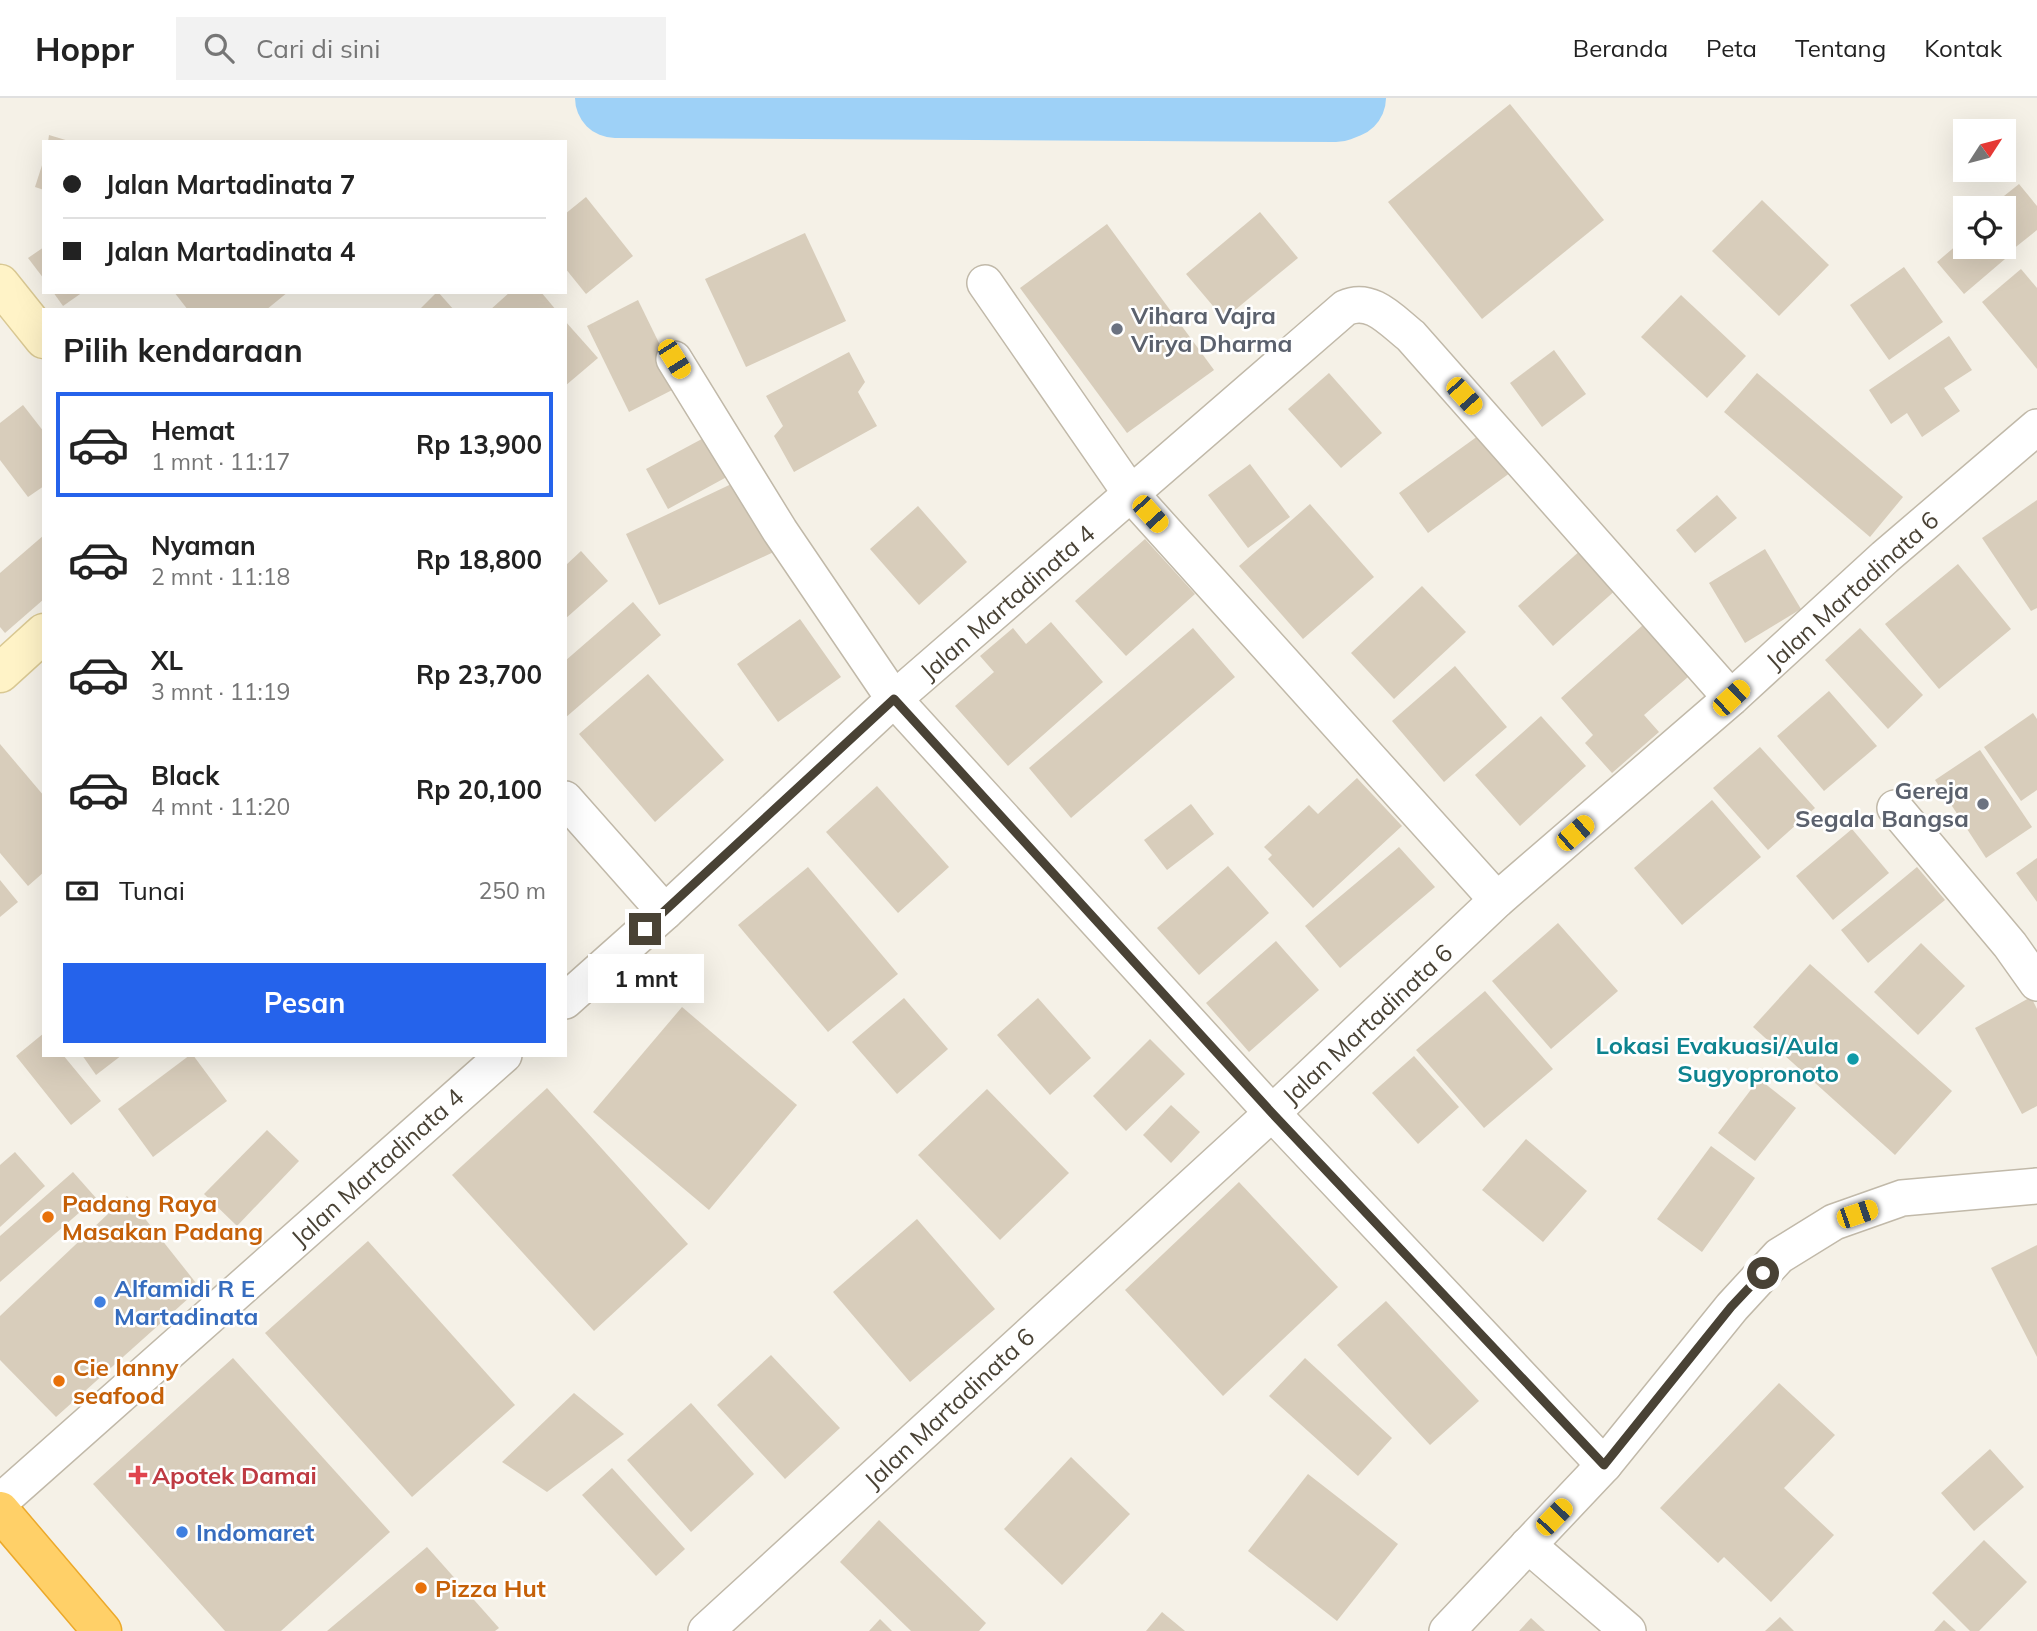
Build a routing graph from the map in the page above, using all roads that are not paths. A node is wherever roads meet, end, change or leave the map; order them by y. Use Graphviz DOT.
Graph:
graph roads {
  1 [pos="985,283"];
  2 [pos="0,284"];
  3 [pos="42,336"];
  4 [pos="674,359"];
  5 [pos="2037,427"];
  6 [pos="1131,494"];
  7 [pos="42,635"];
  8 [pos="0,673"];
  9 [pos="1731,698"];
  10 [pos="894,699"];
  11 [pos="567,801"];
  12 [pos="1895,808"];
  13 [pos="1497,900"];
  14 [pos="666,912"];
  15 [pos="2037,983"];
  16 [pos="567,998"];
  17 [pos="502,1057"];
  18 [pos="1272,1113"];
  19 [pos="2037,1186"];
  20 [pos="1604,1465"];
  21 [pos="0,1502"];
  22 [pos="0,1511"];
  23 [pos="1528,1545"];
  24 [pos="102,1631"];
  25 [pos="706,1631"];
  26 [pos="1447,1631"];
  27 [pos="1628,1631"];
  1 -- 6 [label="street"];
  2 -- 3 [label="street"];
  4 -- 10 [label="street"];
  5 -- 9 [label="street, Jalan Martadinata 6"];
  6 -- 9 [label="street, Jalan Martadinata 4"];
  6 -- 10 [label="street, Jalan Martadinata 4"];
  6 -- 13 [label="street"];
  7 -- 8 [label="street"];
  9 -- 13 [label="street, Jalan Martadinata 6"];
  10 -- 14 [label="street, Jalan Martadinata 4"];
  10 -- 18 [label="street"];
  11 -- 14 [label="street"];
  12 -- 15 [label="street"];
  13 -- 18 [label="street, Jalan Martadinata 6"];
  14 -- 16 [label="street, Jalan Martadinata 4"];
  17 -- 21 [label="street, Jalan Martadinata 4"];
  18 -- 20 [label="street"];
  18 -- 25 [label="street, Jalan Martadinata 6"];
  19 -- 20 [label="street"];
  20 -- 23 [label="street"];
  22 -- 24 [label="highway"];
  23 -- 26 [label="street"];
  23 -- 27 [label="street"];
}
